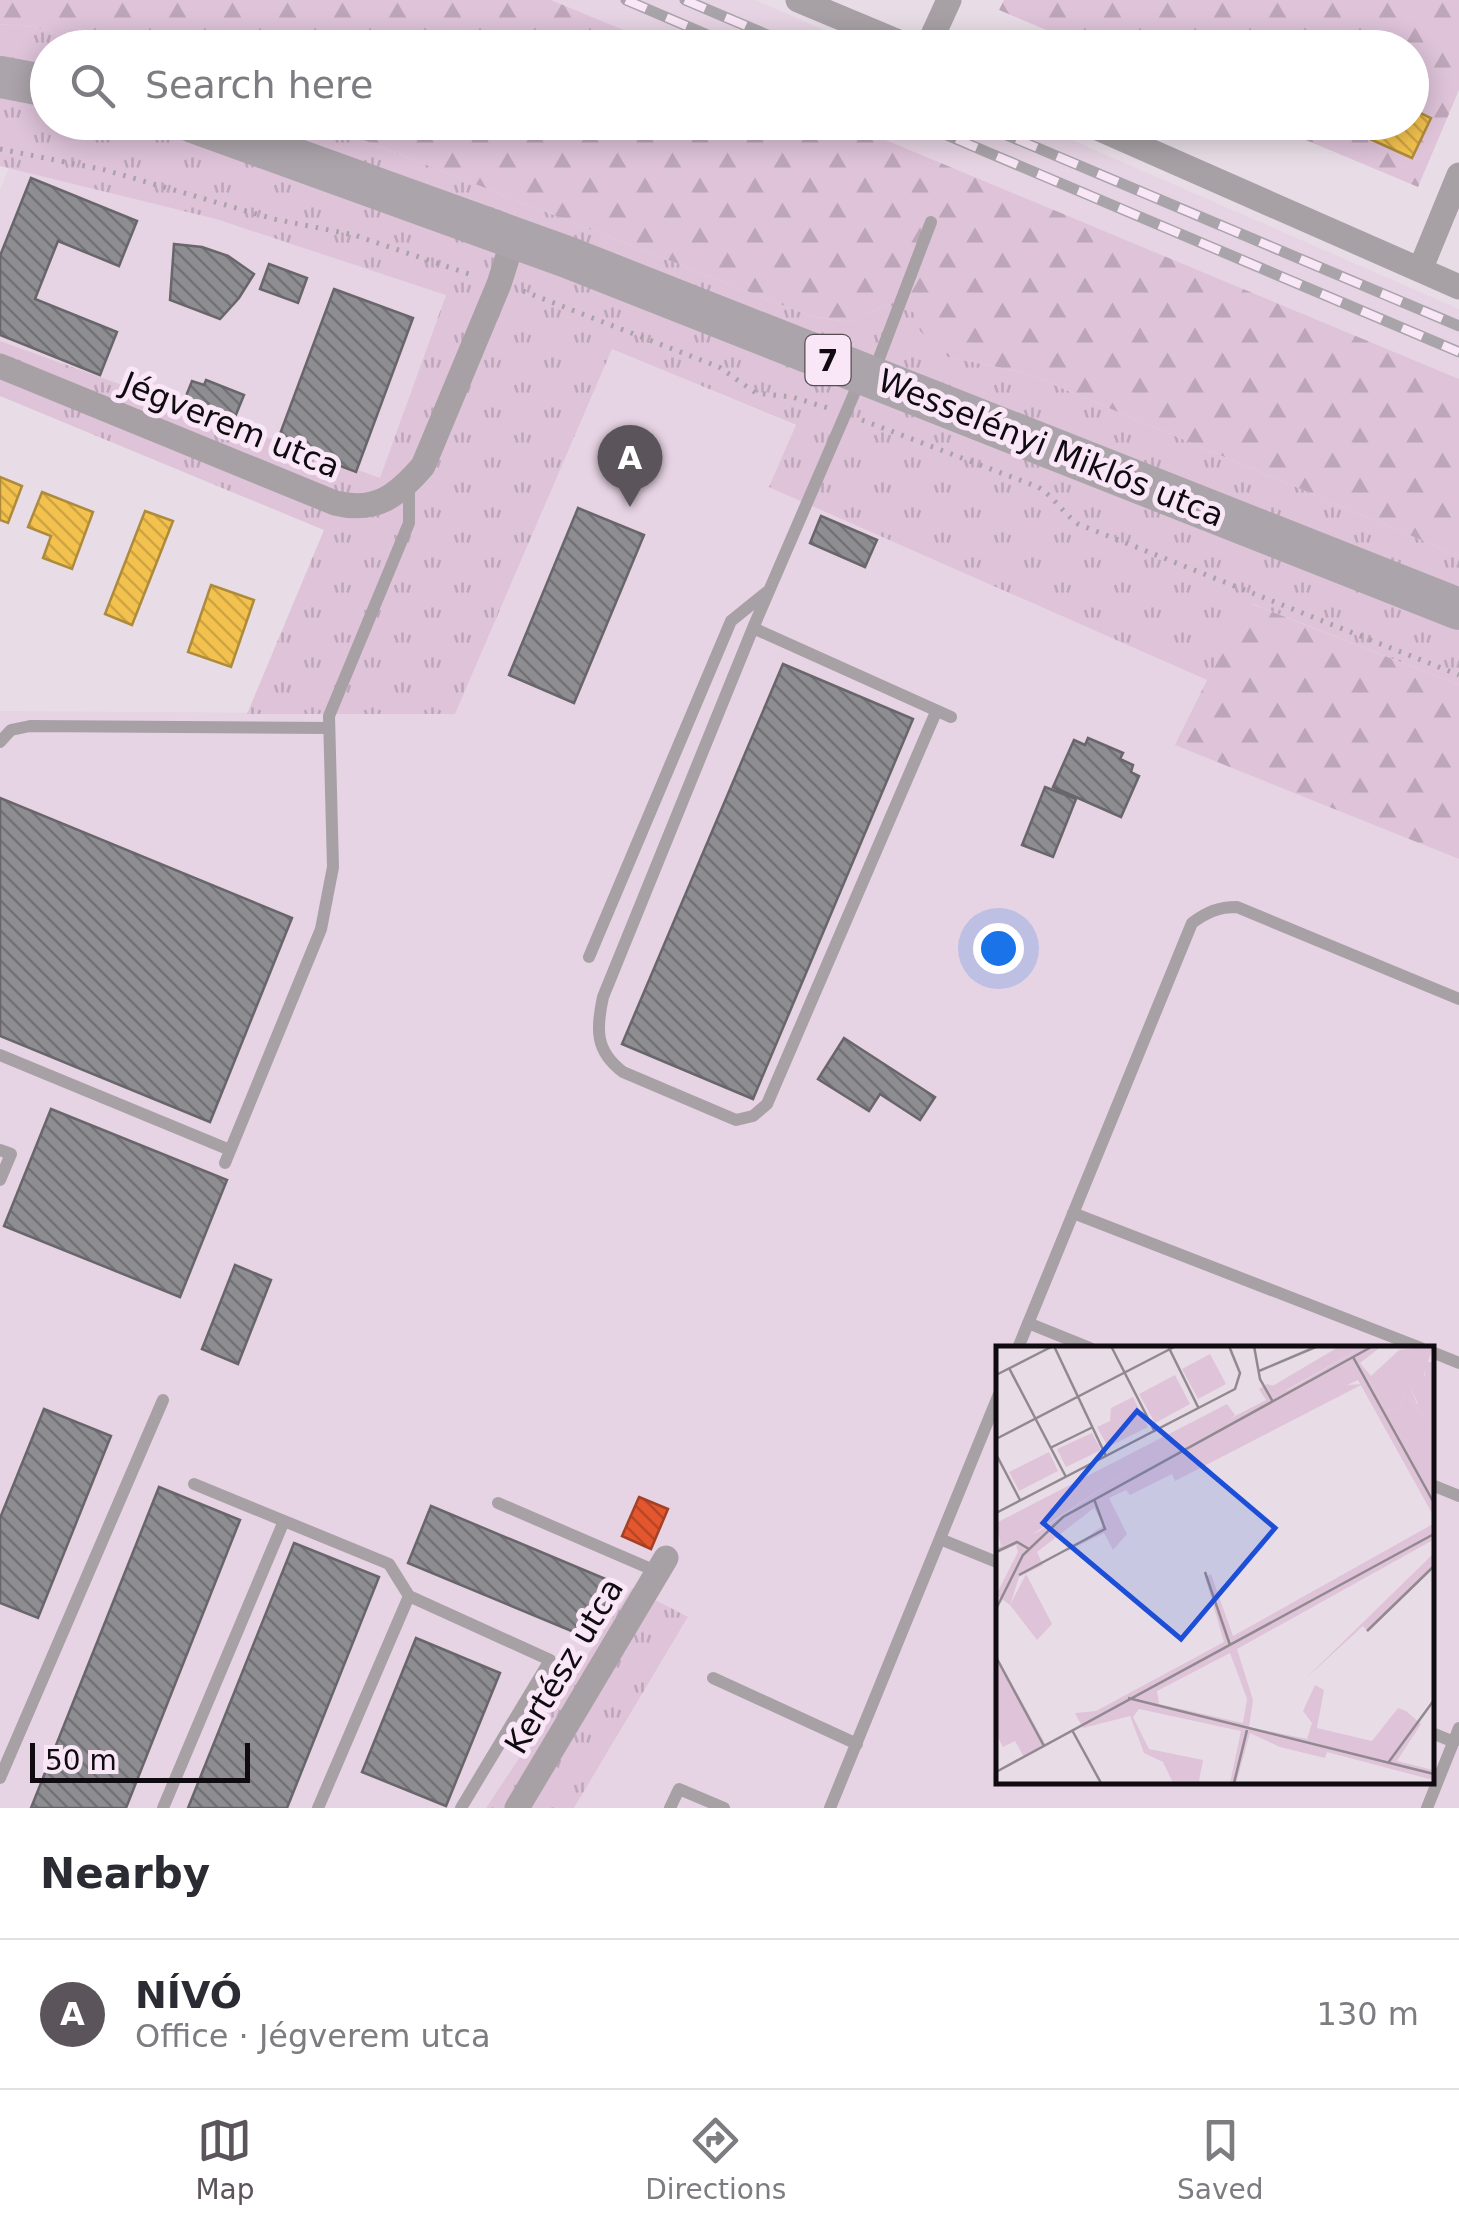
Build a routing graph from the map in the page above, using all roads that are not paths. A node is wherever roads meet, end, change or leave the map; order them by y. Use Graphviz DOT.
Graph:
graph roads {
  1 [pos="798,0"];
  2 [pos="948,0"];
  3 [pos="870,30"];
  4 [pos="935,30"];
  5 [pos="0,77"];
  6 [pos="30,83"];
  7 [pos="244,140"];
  8 [pos="1125,140"];
  9 [pos="1459,175"];
  10 [pos="930,222"];
  11 [pos="514,236"];
  12 [pos="1420,270"];
  13 [pos="1459,287"];
  14 [pos="0,366"];
  15 [pos="867,375"];
  16 [pos="409,482"];
  17 [pos="770,590"];
  18 [pos="1459,609"];
  19 [pos="754,628"];
  20 [pos="936,712"];
  21 [pos="951,717"];
  22 [pos="329,728"];
  23 [pos="0,742"];
  24 [pos="589,957"];
  25 [pos="1459,999"];
  26 [pos="0,1054"];
  27 [pos="0,1150"];
  28 [pos="0,1180"];
  29 [pos="1073,1214"];
  30 [pos="1028,1323"];
  31 [pos="1019,1346"];
  32 [pos="1085,1346"];
  33 [pos="1416,1346"];
  34 [pos="1434,1353"];
  35 [pos="1459,1362"];
  36 [pos="163,1400"];
  37 [pos="996,1401"];
  38 [pos="194,1484"];
  39 [pos="1434,1486"];
  40 [pos="1459,1496"];
  41 [pos="498,1503"];
  42 [pos="284,1521"];
  43 [pos="940,1539"];
  44 [pos="996,1561"];
  45 [pos="662,1565"];
  46 [pos="408,1596"];
  47 [pos="714,1678"];
  48 [pos="1456,1735"];
  49 [pos="856,1744"];
  50 [pos="0,1778"];
  51 [pos="164,1808"];
  52 [pos="318,1808"];
  53 [pos="461,1808"];
  54 [pos="517,1808"];
  55 [pos="670,1808"];
  56 [pos="724,1808"];
  57 [pos="830,1808"];
  58 [pos="1427,1808"];
  1 -- 3 [label="street"];
  2 -- 4 [label="street"];
  5 -- 6 [label="main road"];
  7 -- 11 [label="main road, Wesselényi Miklós utca / 7"];
  8 -- 12 [label="street"];
  9 -- 12 [label="street"];
  10 -- 15 [label="lane"];
  11 -- 15 [label="main road, Wesselényi Miklós utca / 7"];
  11 -- 16 [label="street, Jégverem utca"];
  12 -- 13 [label="street"];
  14 -- 16 [label="street, Jégverem utca"];
  15 -- 17 [label="lane"];
  15 -- 18 [label="main road, Wesselényi Miklós utca / 7"];
  16 -- 22 [label="lane"];
  17 -- 19 [label="lane"];
  17 -- 24 [label="lane"];
  19 -- 20 [label="lane"];
  19 -- 20 [label="lane"];
  20 -- 21 [label="lane"];
  22 -- 23 [label="lane"];
  22 -- 26 [label="lane"];
  25 -- 29 [label="lane"];
  27 -- 28 [label="lane"];
  29 -- 30 [label="lane"];
  29 -- 33 [label="lane"];
  30 -- 31 [label="lane"];
  30 -- 32 [label="lane"];
  34 -- 35 [label="lane"];
  36 -- 50 [label="lane"];
  37 -- 43 [label="lane"];
  38 -- 42 [label="lane"];
  39 -- 40 [label="lane"];
  41 -- 45 [label="lane"];
  42 -- 46 [label="lane"];
  42 -- 51 [label="lane"];
  43 -- 44 [label="lane"];
  43 -- 49 [label="lane"];
  45 -- 54 [label="street, Kertész utca"];
  46 -- 52 [label="lane"];
  46 -- 53 [label="lane"];
  47 -- 49 [label="lane"];
  48 -- 58 [label="lane"];
  49 -- 57 [label="lane"];
  55 -- 56 [label="lane"];
}
